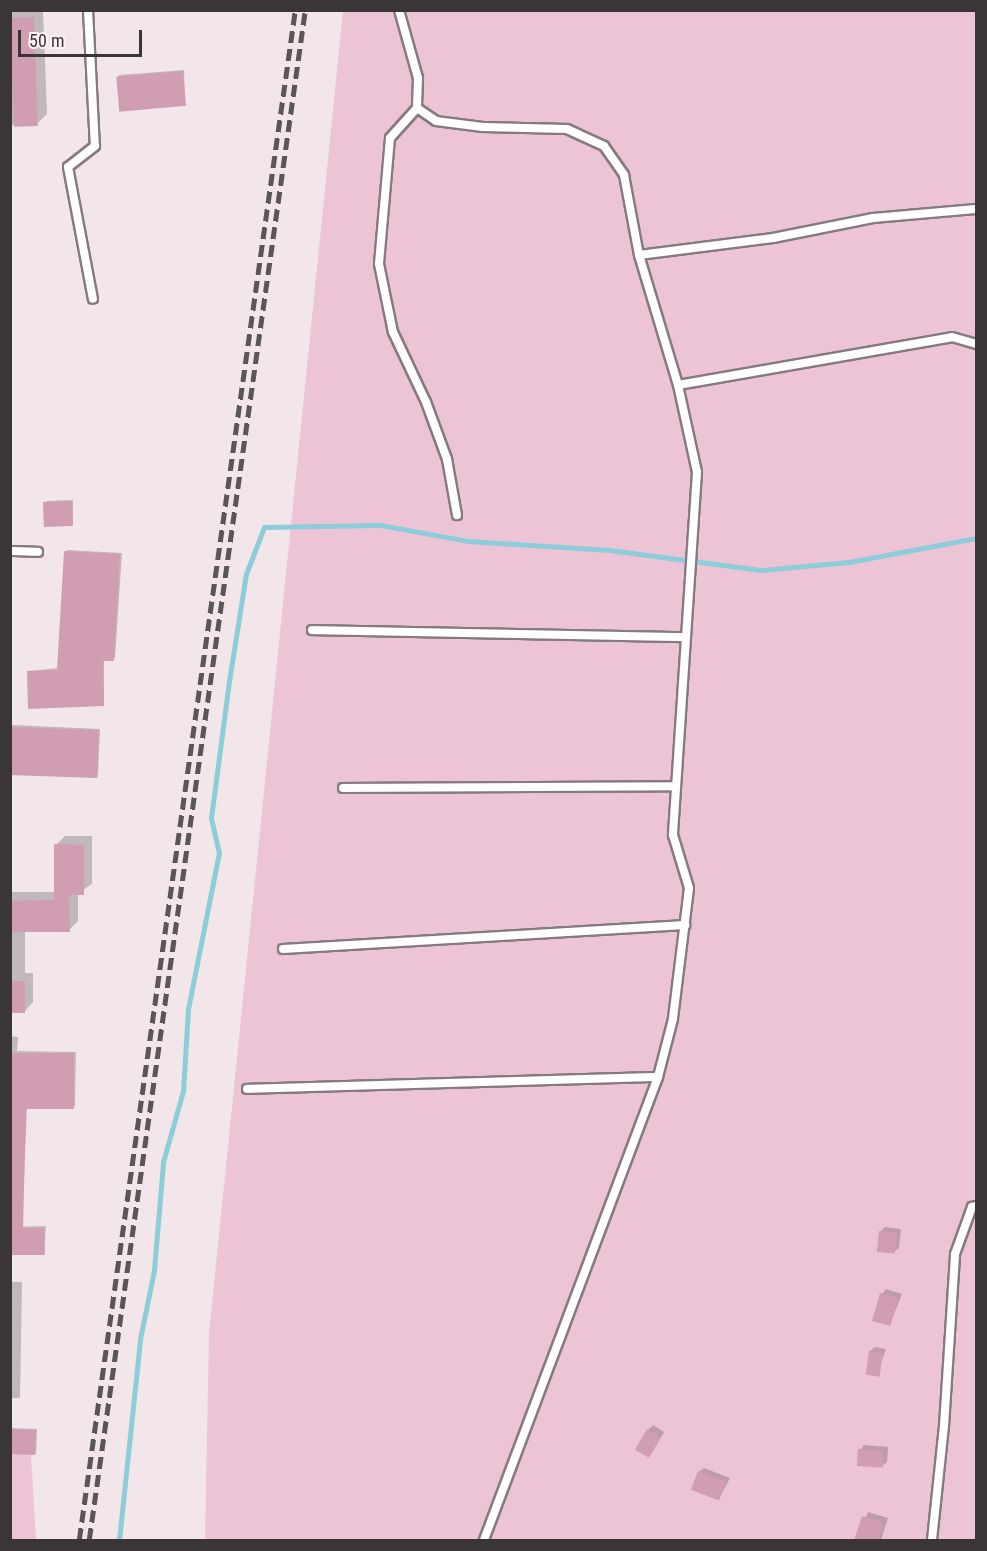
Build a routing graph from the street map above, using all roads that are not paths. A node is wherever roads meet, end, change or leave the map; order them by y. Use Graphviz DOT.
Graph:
graph roads {
  1 [pos="88,10"];
  2 [pos="399,10"];
  3 [pos="417,108"];
  4 [pos="976,209"];
  5 [pos="639,255"];
  6 [pos="93,299"];
  7 [pos="976,344"];
  8 [pos="678,385"];
  9 [pos="457,515"];
  10 [pos="10,551"];
  11 [pos="38,552"];
  12 [pos="312,630"];
  13 [pos="684,637"];
  14 [pos="675,786"];
  15 [pos="343,788"];
  16 [pos="684,925"];
  17 [pos="283,950"];
  18 [pos="658,1077"];
  19 [pos="248,1089"];
  20 [pos="976,1206"];
  21 [pos="484,1539"];
  22 [pos="932,1540"];
  1 -- 6 [label="lane"];
  2 -- 3 [label="lane"];
  3 -- 5 [label="lane"];
  3 -- 9 [label="lane"];
  4 -- 5 [label="lane"];
  5 -- 8 [label="lane"];
  7 -- 8 [label="lane"];
  8 -- 13 [label="lane"];
  10 -- 11 [label="lane"];
  12 -- 13 [label="lane"];
  13 -- 14 [label="lane"];
  14 -- 15 [label="lane"];
  14 -- 16 [label="lane"];
  16 -- 17 [label="lane"];
  16 -- 18 [label="lane"];
  18 -- 19 [label="lane"];
  18 -- 21 [label="lane"];
  20 -- 22 [label="lane"];
}
